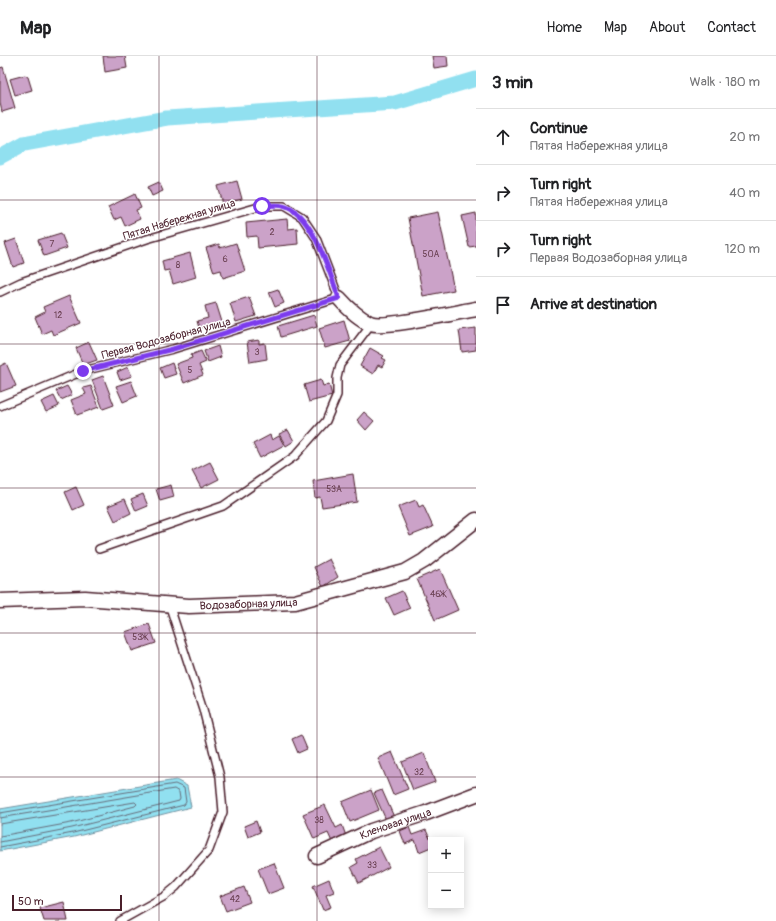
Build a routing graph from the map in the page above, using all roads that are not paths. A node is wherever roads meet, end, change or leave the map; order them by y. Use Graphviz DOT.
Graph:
graph roads {
  1 [pos="0,292"];
  2 [pos="339,298"];
  3 [pos="476,309"];
  4 [pos="371,324"];
  5 [pos="0,406"];
  6 [pos="476,520"];
  7 [pos="99,549"];
  8 [pos="0,601"];
  9 [pos="169,604"];
  10 [pos="476,794"];
  11 [pos="317,856"];
  12 [pos="120,921"];
  1 -- 2 [label="lane, Пятая Набережная улица"];
  2 -- 4 [label="street"];
  2 -- 5 [label="lane, Первая Водозаборная улица"];
  3 -- 4 [label="street"];
  4 -- 7 [label="lane"];
  6 -- 9 [label="street, Водозаборная улица"];
  8 -- 9 [label="street, Водозаборная улица"];
  9 -- 12 [label="lane"];
  10 -- 11 [label="street, Кленовая улица"];
}
